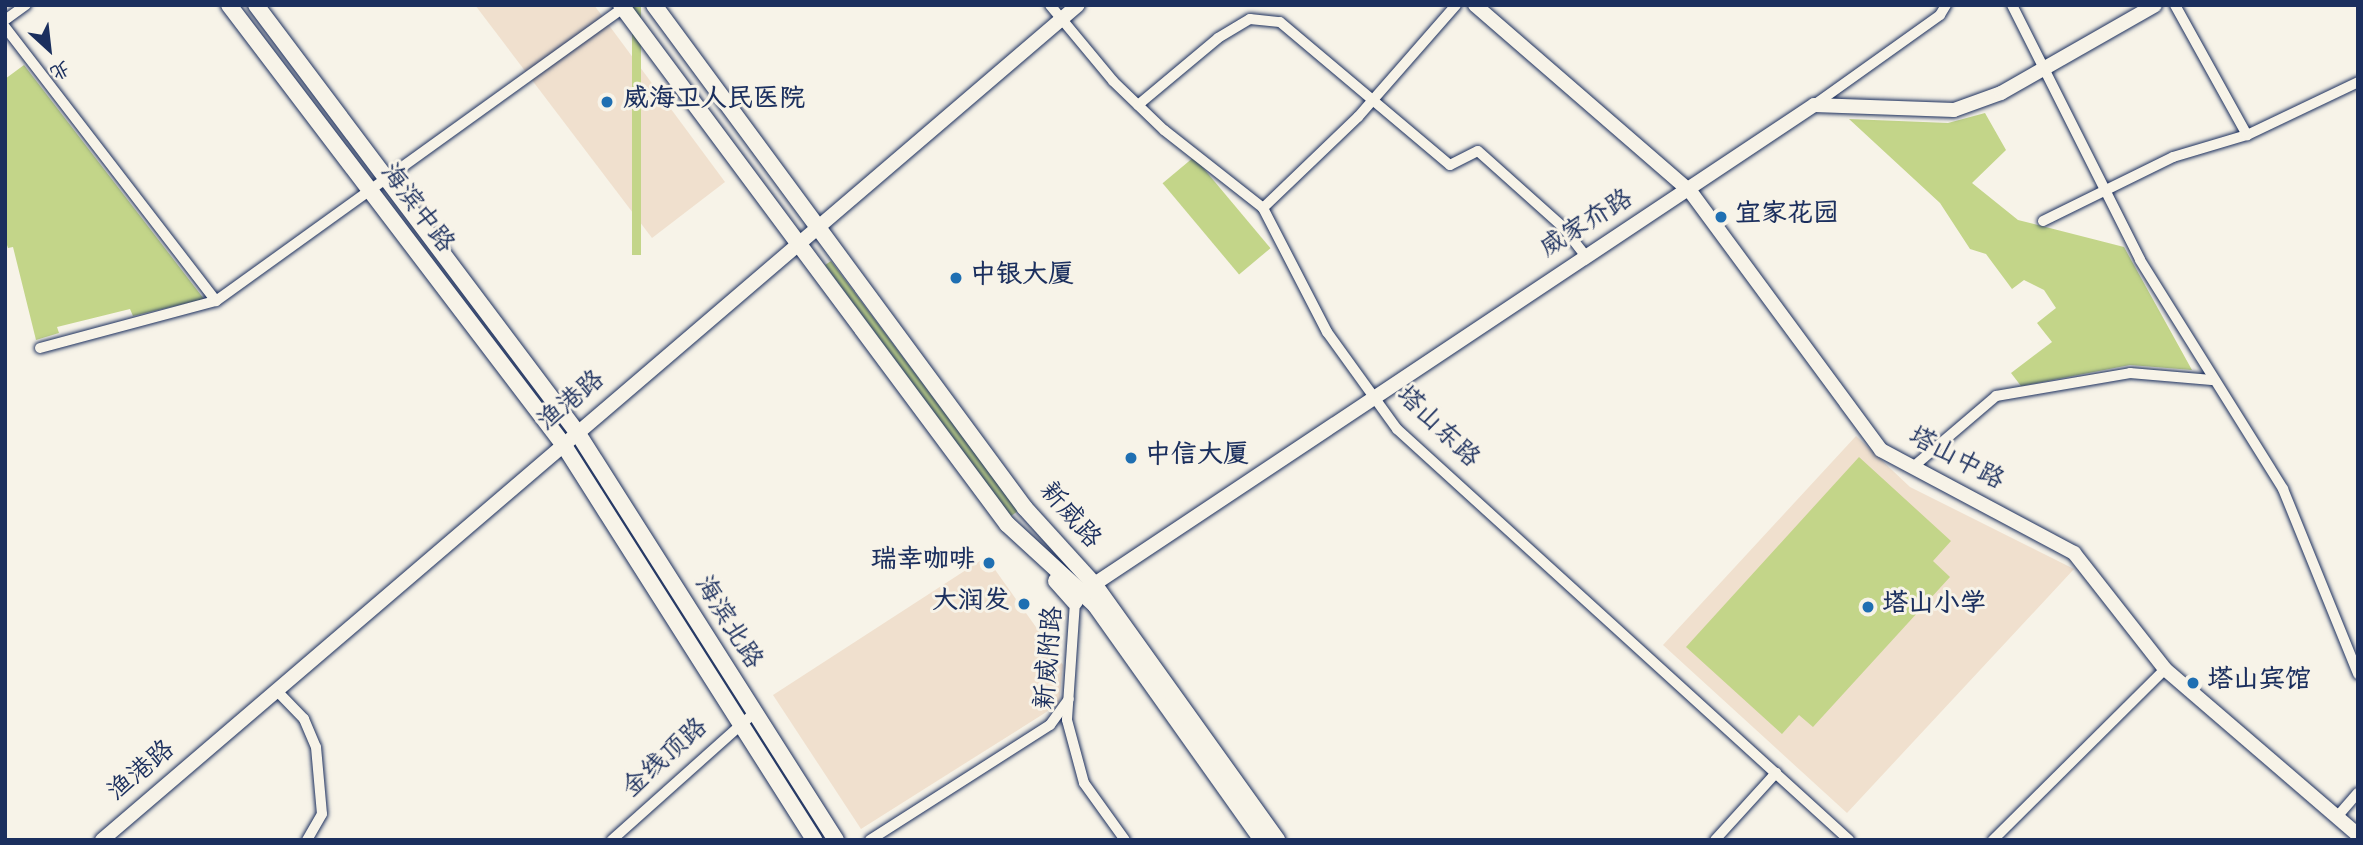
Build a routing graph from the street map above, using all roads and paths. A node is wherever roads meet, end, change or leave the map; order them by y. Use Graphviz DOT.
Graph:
graph roads {
  1 [pos="26,5"];
  2 [pos="229,5"];
  3 [pos="256,5"];
  4 [pos="653,5"];
  5 [pos="1050,5"];
  6 [pos="1078,5"];
  7 [pos="1456,5"];
  8 [pos="1475,5"];
  9 [pos="1946,5"];
  10 [pos="2012,5"];
  11 [pos="2155,5"];
  12 [pos="2175,5"];
  13 [pos="622,7"];
  14 [pos="1062,19"];
  15 [pos="5,20"];
  16 [pos="5,27"];
  17 [pos="2046,68"];
  18 [pos="2358,82"];
  19 [pos="1373,100"];
  20 [pos="1138,105"];
  21 [pos="1814,105"];
  22 [pos="2247,135"];
  23 [pos="387,180"];
  24 [pos="1690,191"];
  25 [pos="2106,191"];
  26 [pos="370,192"];
  27 [pos="1263,208"];
  28 [pos="2043,221"];
  29 [pos="817,231"];
  30 [pos="797,246"];
  31 [pos="1586,256"];
  32 [pos="216,301"];
  33 [pos="40,348"];
  34 [pos="2212,380"];
  35 [pos="1372,398"];
  36 [pos="577,432"];
  37 [pos="563,444"];
  38 [pos="1913,467"];
  39 [pos="1084,593"];
  40 [pos="2165,669"];
  41 [pos="2358,674"];
  42 [pos="277,691"];
  43 [pos="1069,698"];
  44 [pos="754,714"];
  45 [pos="739,726"];
  46 [pos="1776,773"];
  47 [pos="2358,793"];
  48 [pos="2336,818"];
  49 [pos="2358,835"];
  50 [pos="1272,839"];
  51 [pos="102,840"];
  52 [pos="307,840"];
  53 [pos="612,840"];
  54 [pos="814,840"];
  55 [pos="836,840"];
  56 [pos="870,840"];
  57 [pos="1125,840"];
  58 [pos="1715,840"];
  59 [pos="1849,840"];
  60 [pos="1993,840"];
  1 -- 15 [label="street"];
  2 -- 26 [label="main road, 海滨中路"];
  3 -- 23 [label="main road, 海滨中路"];
  4 -- 29 [label="main road, 新威路"];
  5 -- 14 [label="street, 塔山东路"];
  6 -- 14 [label="street, 渔港路"];
  7 -- 19 [label="street"];
  8 -- 24 [label="street, 塔山中路"];
  9 -- 21 [label="street"];
  10 -- 17 [label="street"];
  11 -- 17 [label="street"];
  12 -- 22 [label="street"];
  13 -- 23 [label="street"];
  13 -- 30 [label="main road, 新威路"];
  14 -- 20 [label="street, 塔山东路"];
  14 -- 29 [label="street, 渔港路"];
  16 -- 32 [label="street"];
  17 -- 21 [label="street"];
  17 -- 25 [label="street"];
  18 -- 22 [label="street"];
  19 -- 20 [label="street"];
  19 -- 27 [label="street"];
  19 -- 31 [label="street"];
  20 -- 27 [label="street, 塔山东路"];
  21 -- 24 [label="street, 威家夼路"];
  22 -- 25 [label="street"];
  23 -- 26 [label="street"];
  23 -- 36 [label="main road, 海滨中路"];
  24 -- 31 [label="street, 威家夼路"];
  24 -- 38 [label="street, 塔山中路"];
  25 -- 28 [label="street"];
  25 -- 34 [label="street"];
  26 -- 32 [label="street"];
  26 -- 37 [label="main road, 海滨中路"];
  27 -- 35 [label="street, 塔山东路"];
  29 -- 30 [label="street, 渔港路"];
  29 -- 39 [label="main road, 新威路"];
  30 -- 36 [label="street, 渔港路"];
  30 -- 39 [label="main road, 新威路"];
  31 -- 35 [label="street, 威家夼路"];
  32 -- 33 [label="street"];
  34 -- 38 [label="street"];
  34 -- 41 [label="street"];
  35 -- 39 [label="street, 威家夼路"];
  35 -- 46 [label="street, 塔山东路"];
  36 -- 37 [label="street, 渔港路"];
  36 -- 44 [label="main road, 海滨北路"];
  37 -- 42 [label="street, 渔港路"];
  37 -- 45 [label="main road, 海滨北路"];
  38 -- 40 [label="street, 塔山中路"];
  39 -- 43 [label="street, 新威附路"];
  39 -- 50 [label="main road, 新威路"];
  40 -- 48 [label="street, 塔山中路"];
  40 -- 60 [label="street"];
  42 -- 51 [label="street, 渔港路"];
  42 -- 52 [label="street"];
  43 -- 56 [label="street"];
  43 -- 57 [label="street, 新威附路"];
  44 -- 45 [label="street, 金线顶路"];
  44 -- 55 [label="main road, 海滨北路"];
  45 -- 53 [label="street, 金线顶路"];
  45 -- 54 [label="main road, 海滨北路"];
  46 -- 58 [label="street"];
  46 -- 59 [label="street, 塔山东路"];
  47 -- 48 [label="street"];
  48 -- 49 [label="street, 塔山中路"];
}
